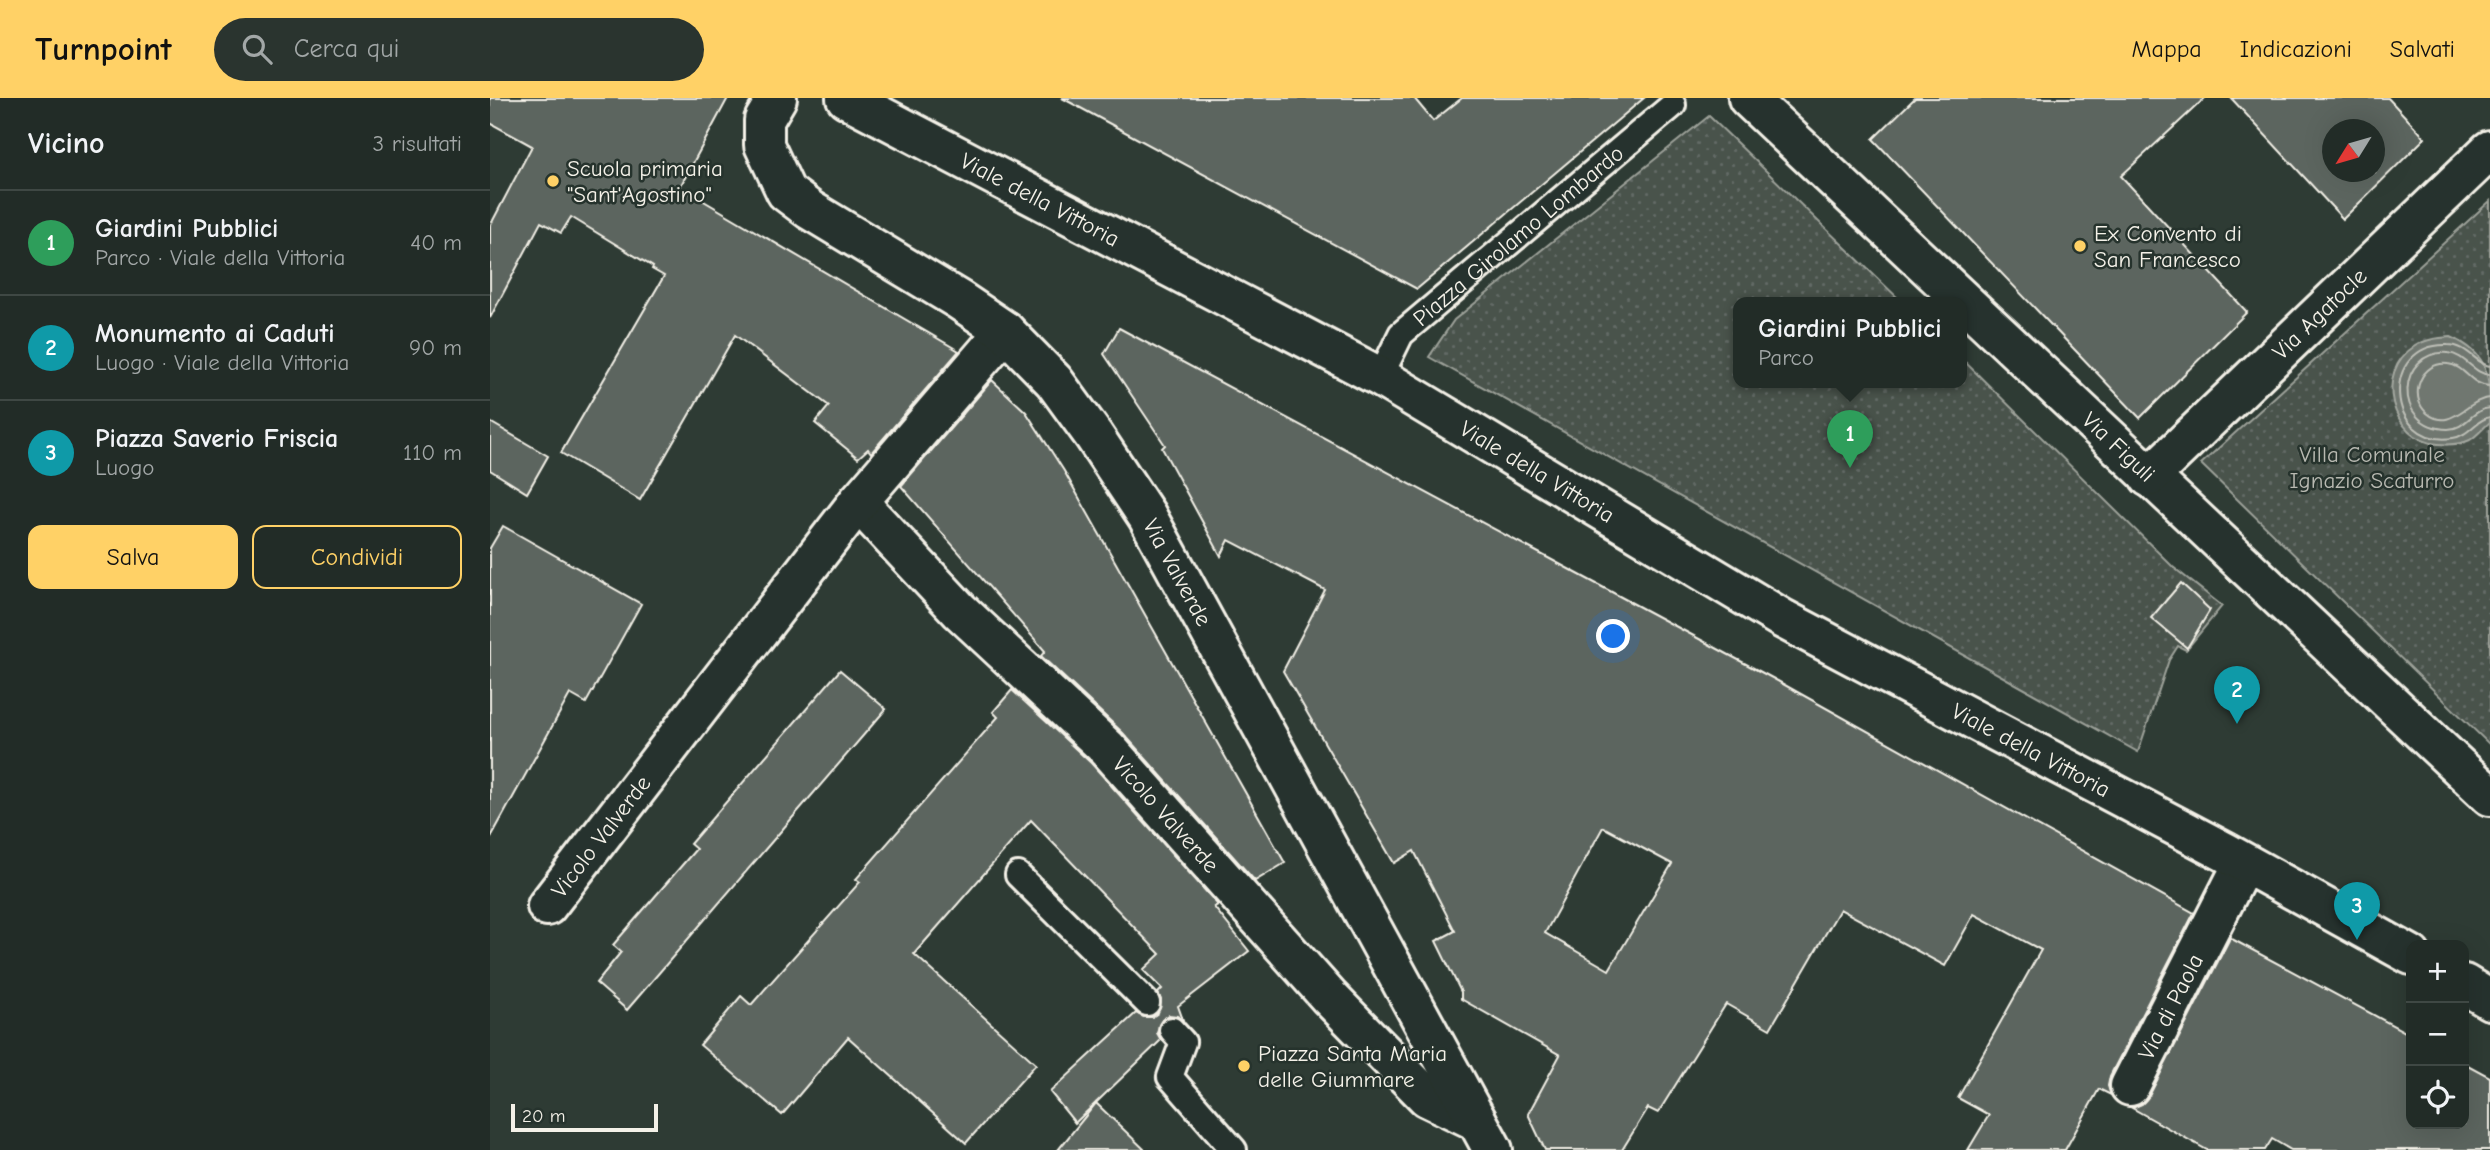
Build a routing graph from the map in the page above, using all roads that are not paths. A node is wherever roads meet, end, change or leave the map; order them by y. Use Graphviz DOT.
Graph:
graph roads {
  1 [pos="776,98"];
  2 [pos="846,98"];
  3 [pos="1748,98"];
  4 [pos="1673,105"];
  5 [pos="2490,150"];
  6 [pos="1959,297"];
  7 [pos="1967,305"];
  8 [pos="1005,331"];
  9 [pos="1380,377"];
  10 [pos="2149,477"];
  11 [pos="858,502"];
  12 [pos="2490,796"];
  13 [pos="2234,858"];
  14 [pos="1018,875"];
  15 [pos="547,906"];
  16 [pos="2406,952"];
  17 [pos="2469,987"];
  18 [pos="2490,1000"];
  19 [pos="1147,1003"];
  20 [pos="1172,1030"];
  21 [pos="2130,1086"];
  22 [pos="1485,1136"];
  23 [pos="1234,1150"];
  1 -- 8 [label="street, Via Valverde"];
  2 -- 9 [label="street, Viale della Vittoria"];
  3 -- 6 [label="street, Via Figuli"];
  4 -- 9 [label="lane, Piazza Girolamo Lombardo"];
  5 -- 10 [label="street, Via Agatocle"];
  7 -- 10 [label="street, Via Figuli"];
  8 -- 11 [label="street, Vicolo Valverde"];
  8 -- 22 [label="street, Via Valverde"];
  9 -- 13 [label="street, Viale della Vittoria"];
  10 -- 12 [label="street, Via Figuli"];
  11 -- 15 [label="street, Vicolo Valverde"];
  11 -- 22 [label="street, Vicolo Valverde"];
  13 -- 16 [label="street, Viale della Vittoria"];
  13 -- 21 [label="street, Via di Paola"];
  14 -- 19 [label="lane"];
  17 -- 18 [label="street"];
  20 -- 23 [label="lane"];
}
